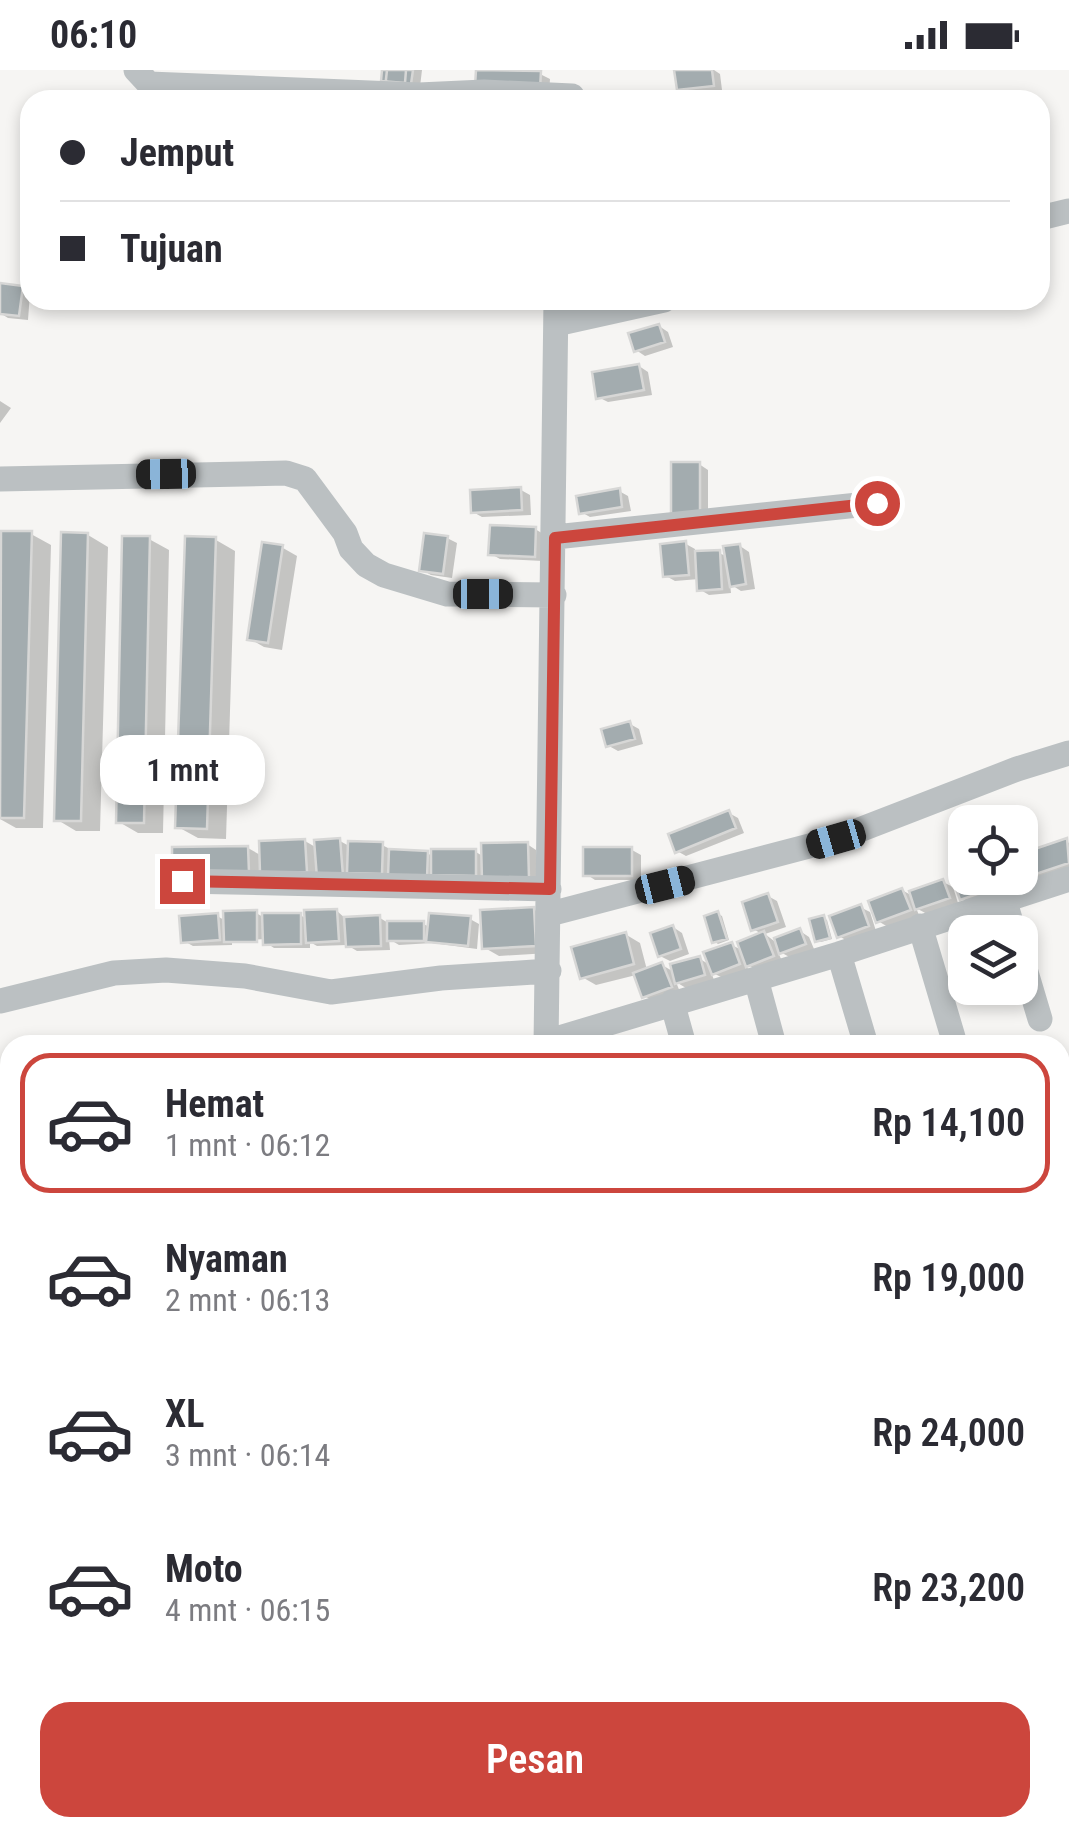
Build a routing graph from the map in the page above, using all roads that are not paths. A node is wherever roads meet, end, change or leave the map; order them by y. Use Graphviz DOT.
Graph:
graph roads {
  1 [pos="136,70"];
  2 [pos="296,90"];
  3 [pos="556,312"];
  4 [pos="0,479"];
  5 [pos="877,503"];
  6 [pos="555,538"];
  7 [pos="554,594"];
  8 [pos="1069,753"];
  9 [pos="1069,879"];
  10 [pos="182,881"];
  11 [pos="1004,899"];
  12 [pos="550,902"];
  13 [pos="1009,915"];
  14 [pos="920,926"];
  15 [pos="838,954"];
  16 [pos="549,971"];
  17 [pos="756,979"];
  18 [pos="0,1001"];
  19 [pos="672,1002"];
  20 [pos="1036,1005"];
  21 [pos="1040,1019"];
  22 [pos="546,1035"];
  23 [pos="571,1035"];
  24 [pos="681,1035"];
  25 [pos="771,1035"];
  26 [pos="863,1035"];
  27 [pos="953,1035"];
  1 -- 2 [label="street"];
  3 -- 6 [label="street"];
  4 -- 7 [label="street"];
  5 -- 6 [label="street"];
  6 -- 7 [label="street"];
  7 -- 12 [label="street"];
  8 -- 12 [label="street"];
  9 -- 11 [label="street"];
  10 -- 12 [label="street"];
  11 -- 13 [label="street"];
  11 -- 14 [label="street"];
  12 -- 16 [label="street"];
  14 -- 15 [label="street"];
  14 -- 27 [label="street"];
  15 -- 17 [label="street"];
  15 -- 26 [label="street"];
  16 -- 18 [label="street"];
  16 -- 22 [label="street"];
  17 -- 19 [label="street"];
  17 -- 25 [label="street"];
  19 -- 23 [label="street"];
  19 -- 24 [label="street"];
  20 -- 21 [label="street"];
}
